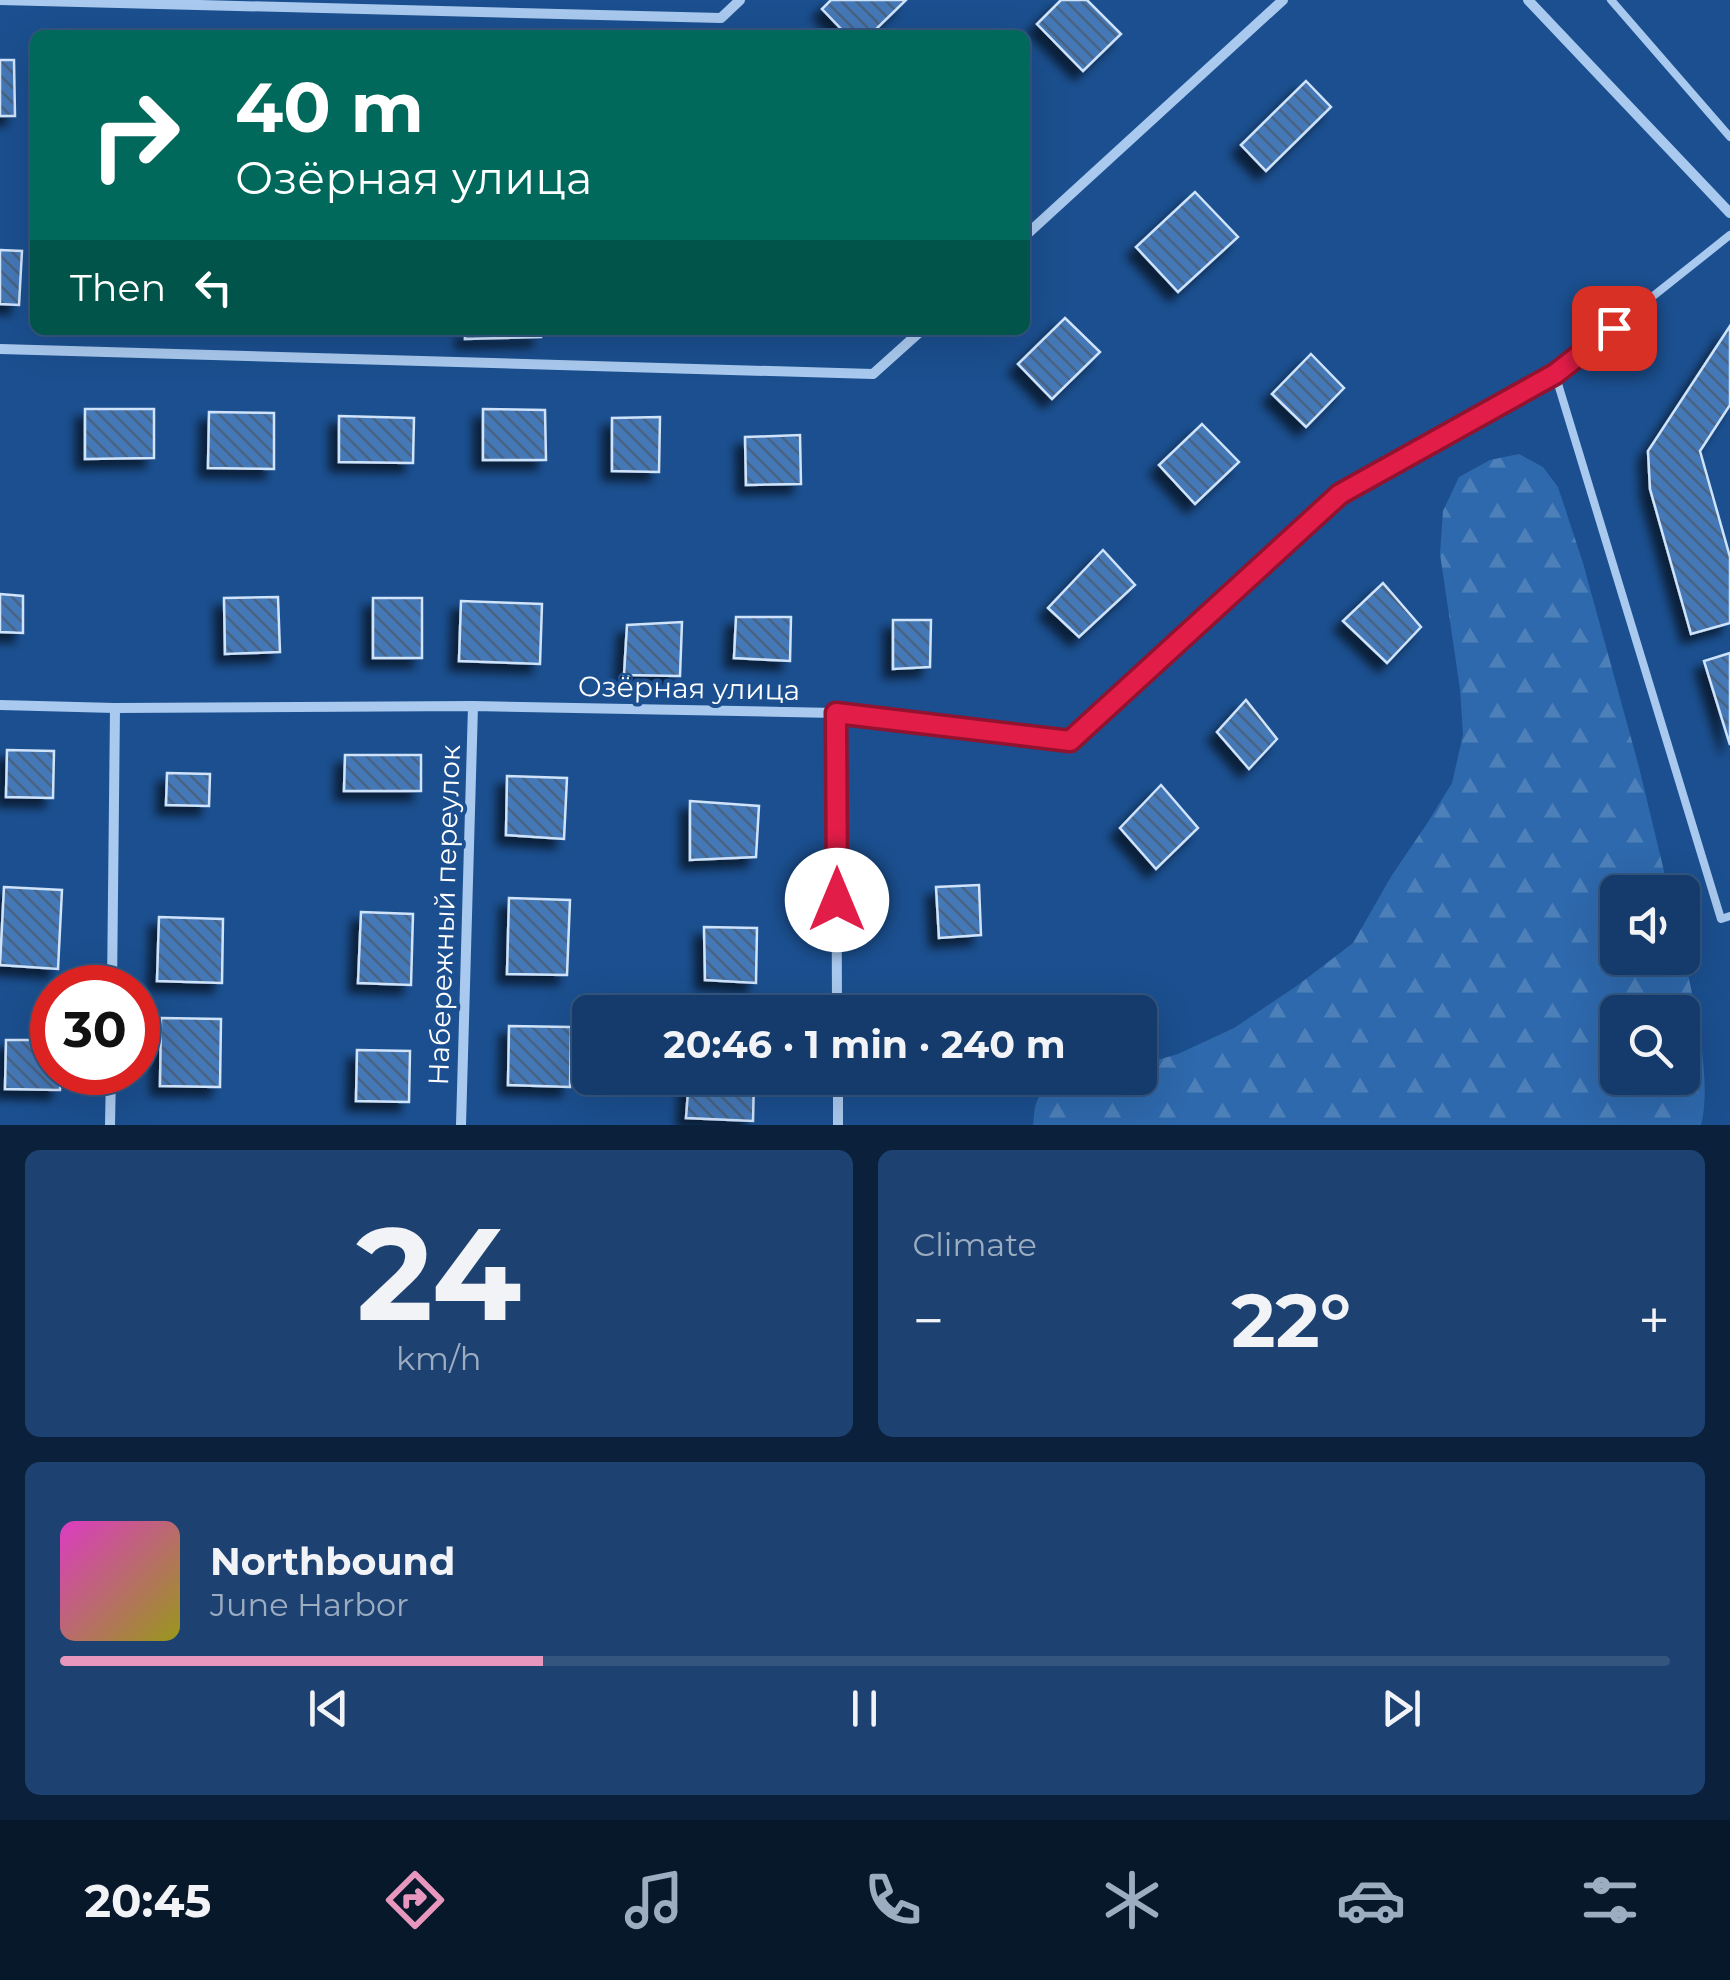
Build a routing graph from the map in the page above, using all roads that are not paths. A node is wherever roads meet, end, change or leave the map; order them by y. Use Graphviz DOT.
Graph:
graph roads {
  1 [pos="0,0"];
  2 [pos="740,0"];
  3 [pos="1282,0"];
  4 [pos="1528,0"];
  5 [pos="1611,0"];
  6 [pos="1730,137"];
  7 [pos="1730,213"];
  8 [pos="1030,231"];
  9 [pos="1730,235"];
  10 [pos="916,335"];
  11 [pos="0,349"];
  12 [pos="1555,374"];
  13 [pos="1340,494"];
  14 [pos="0,705"];
  15 [pos="473,706"];
  16 [pos="116,708"];
  17 [pos="836,713"];
  18 [pos="1730,916"];
  19 [pos="112,965"];
  20 [pos="838,995"];
  21 [pos="111,1095"];
  22 [pos="838,1095"];
  23 [pos="110,1125"];
  24 [pos="461,1125"];
  25 [pos="838,1125"];
  1 -- 2 [label="street"];
  3 -- 8 [label="street"];
  4 -- 7 [label="street"];
  5 -- 6 [label="lane"];
  9 -- 12 [label="lane"];
  10 -- 11 [label="street"];
  12 -- 13 [label="lane"];
  12 -- 18 [label="lane"];
  13 -- 17 [label="street, Озёрная улица"];
  14 -- 16 [label="street, Озёрная улица"];
  15 -- 16 [label="street, Озёрная улица"];
  15 -- 17 [label="street, Озёрная улица"];
  15 -- 24 [label="street, Набережный переулок"];
  16 -- 19 [label="street"];
  17 -- 20 [label="street"];
  21 -- 23 [label="street"];
  22 -- 25 [label="street"];
}
